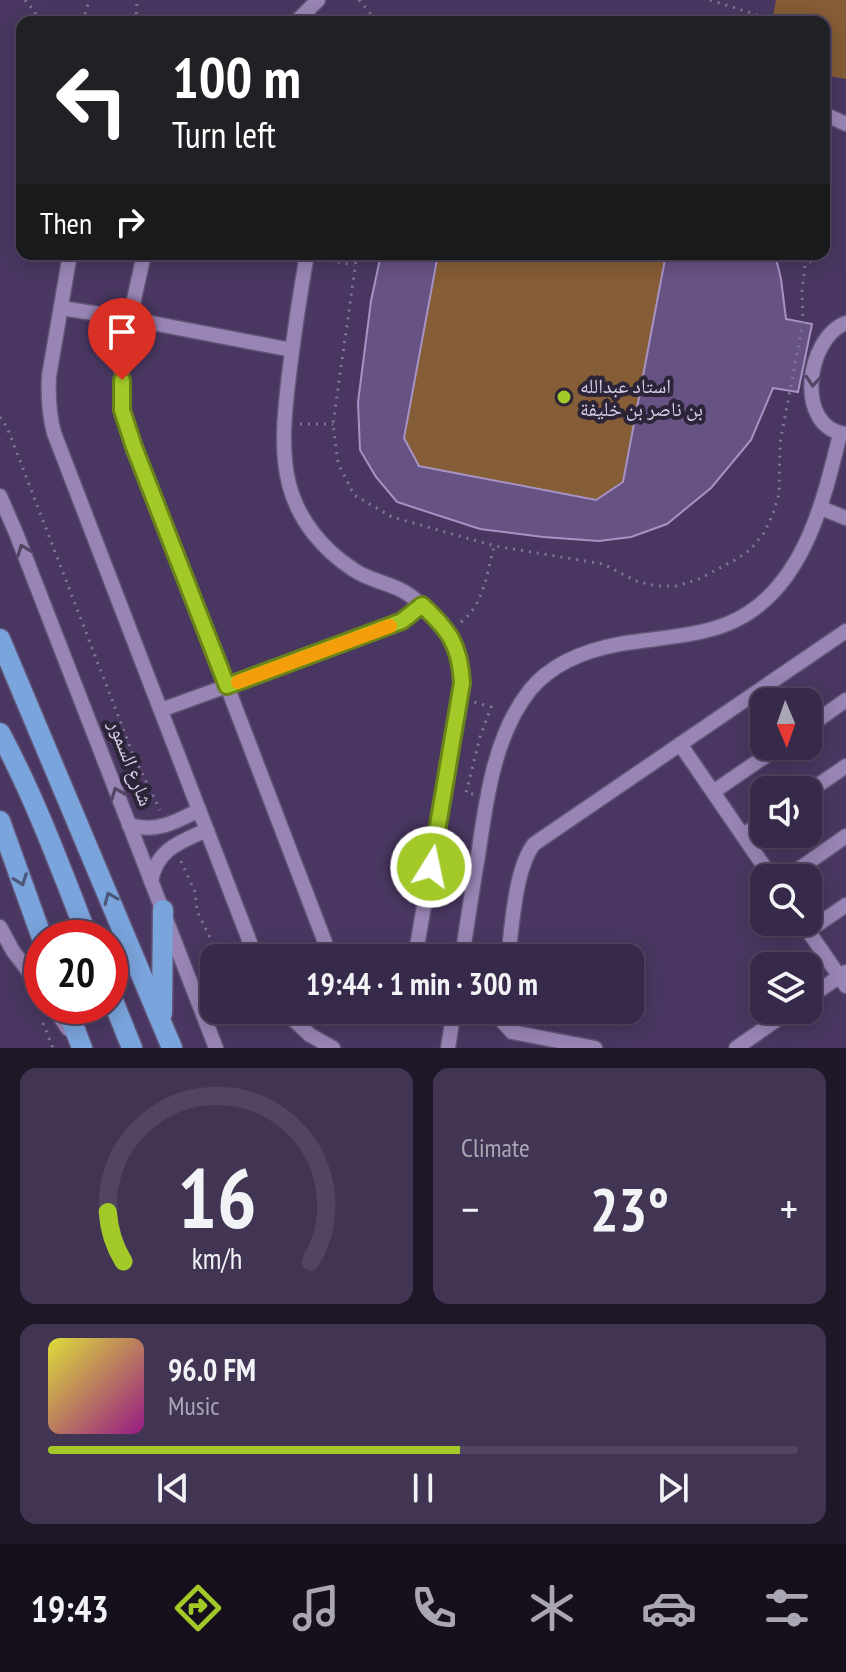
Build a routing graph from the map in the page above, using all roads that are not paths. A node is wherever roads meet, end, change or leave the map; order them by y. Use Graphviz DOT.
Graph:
graph roads {
  1 [pos="318,0"];
  2 [pos="302,16"];
  3 [pos="69,260"];
  4 [pos="143,260"];
  5 [pos="306,260"];
  6 [pos="61,308"];
  7 [pos="131,319"];
  8 [pos="846,323"];
  9 [pos="292,350"];
  10 [pos="843,434"];
  11 [pos="0,496"];
  12 [pos="821,508"];
  13 [pos="846,518"];
  14 [pos="422,605"];
  15 [pos="846,631"];
  16 [pos="0,639"];
  17 [pos="227,686"];
  18 [pos="846,700"];
  19 [pos="161,710"];
  20 [pos="822,717"];
  21 [pos="0,733"];
  22 [pos="680,744"];
  23 [pos="760,760"];
  24 [pos="846,766"];
  25 [pos="822,782"];
  26 [pos="713,792"];
  27 [pos="199,810"];
  28 [pos="0,821"];
  29 [pos="129,825"];
  30 [pos="207,830"];
  31 [pos="750,830"];
  32 [pos="743,835"];
  33 [pos="846,836"];
  34 [pos="763,864"];
  35 [pos="806,864"];
  36 [pos="151,882"];
  37 [pos="846,905"];
  38 [pos="163,910"];
  39 [pos="822,917"];
  40 [pos="36,920"];
  41 [pos="81,920"];
  42 [pos="0,927"];
  43 [pos="812,936"];
  44 [pos="251,944"];
  45 [pos="326,944"];
  46 [pos="417,944"];
  47 [pos="464,944"];
  48 [pos="510,944"];
  49 [pos="24,965"];
  50 [pos="844,978"];
  51 [pos="822,990"];
  52 [pos="162,1021"];
  53 [pos="66,1024"];
  54 [pos="73,1024"];
  55 [pos="122,1024"];
  56 [pos="298,1024"];
  57 [pos="452,1024"];
  58 [pos="505,1024"];
  59 [pos="771,1024"];
  60 [pos="81,1044"];
  61 [pos="132,1048"];
  62 [pos="172,1048"];
  63 [pos="216,1048"];
  64 [pos="333,1048"];
  65 [pos="448,1048"];
  66 [pos="595,1048"];
  67 [pos="736,1048"];
  1 -- 2 [label="street"];
  3 -- 6 [label="street"];
  4 -- 7 [label="street"];
  5 -- 9 [label="street"];
  6 -- 7 [label="street"];
  6 -- 19 [label="street"];
  7 -- 9 [label="street"];
  7 -- 17 [label="street"];
  8 -- 10 [label="street, one-way"];
  9 -- 14 [label="street"];
  10 -- 12 [label="street"];
  29 -- 11 [label="street, شارع السمور, one-way"];
  12 -- 13 [label="street"];
  12 -- 47 [label="street"];
  14 -- 17 [label="street"];
  14 -- 46 [label="street"];
  15 -- 22 [label="street"];
  52 -- 16 [label="main road, one-way"];
  17 -- 19 [label="street"];
  17 -- 45 [label="street"];
  18 -- 20 [label="street"];
  19 -- 27 [label="street"];
  21 -- 41 [label="main road"];
  22 -- 26 [label="street"];
  22 -- 48 [label="street"];
  23 -- 26 [label="street"];
  24 -- 25 [label="street"];
  26 -- 32 [label="street"];
  27 -- 29 [label="street"];
  27 -- 30 [label="street"];
  28 -- 40 [label="main road, one-way"];
  29 -- 36 [label="street, شارع السمور"];
  30 -- 36 [label="street"];
  30 -- 44 [label="street"];
  31 -- 32 [label="street"];
  32 -- 34 [label="street"];
  33 -- 35 [label="street"];
  36 -- 38 [label="street, شارع السمور"];
  37 -- 39 [label="street"];
  38 -- 52 [label="main road"];
  38 -- 63 [label="street, شارع السمور"];
  42 -- 49 [label="street"];
  43 -- 50 [label="street"];
  50 -- 51 [label="street"];
  52 -- 62 [label="main road"];
  53 -- 60 [label="street"];
  54 -- 60 [label="main road"];
  55 -- 61 [label="main road"];
  56 -- 64 [label="street"];
  57 -- 65 [label="street"];
  58 -- 66 [label="street"];
  59 -- 67 [label="street"];
}
